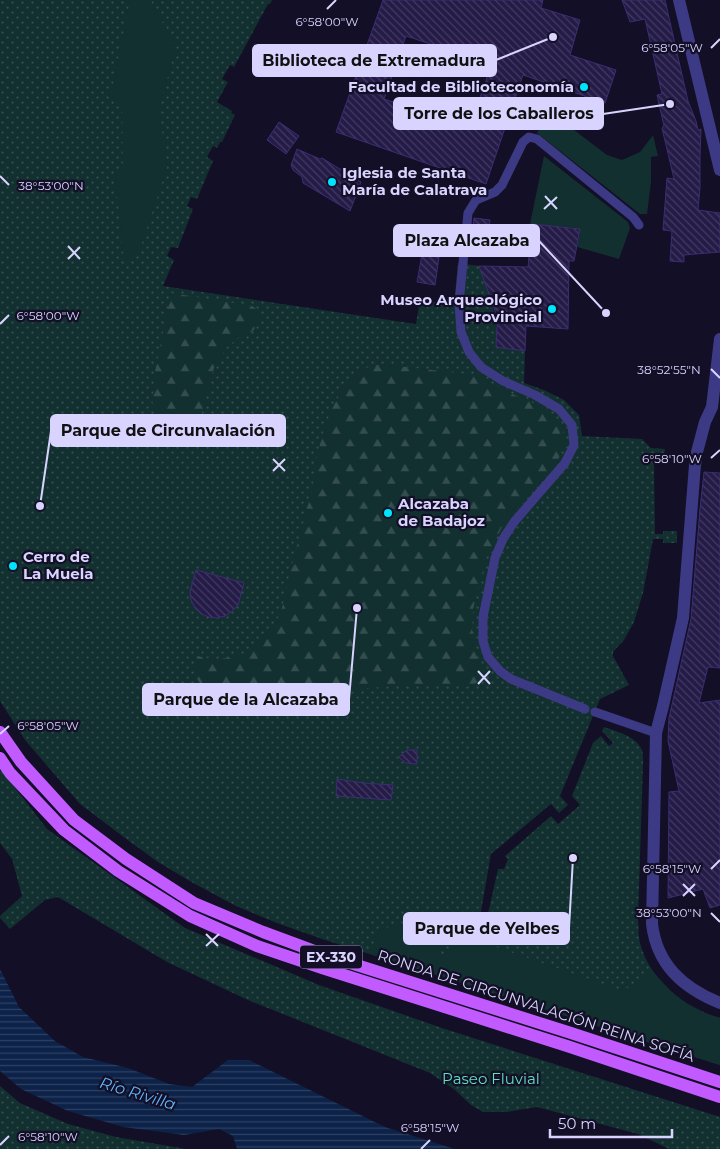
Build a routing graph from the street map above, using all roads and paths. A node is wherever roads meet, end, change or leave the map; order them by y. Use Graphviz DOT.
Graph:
graph roads {
  1 [pos="679,0"];
  2 [pos="720,170"];
  3 [pos="639,225"];
  4 [pos="720,339"];
  5 [pos="712,407"];
  6 [pos="720,418"];
  7 [pos="585,709"];
  8 [pos="595,712"];
  9 [pos="0,732"];
  10 [pos="656,733"];
  11 [pos="0,758"];
  12 [pos="720,1002"];
  13 [pos="720,1082"];
  14 [pos="720,1097"];
  1 -- 2 [label="street"];
  3 -- 7 [label="lane"];
  4 -- 5 [label="street"];
  5 -- 6 [label="street"];
  5 -- 10 [label="street"];
  8 -- 10 [label="lane"];
  9 -- 13 [label="main road, RONDA DE CIRCUNVALACIÓN REINA SOFÍA / EX-330"];
  10 -- 12 [label="street"];
  11 -- 14 [label="main road, RONDA DE CIRCUNVALACIÓN REINA SOFÍA / EX-330"];
}
